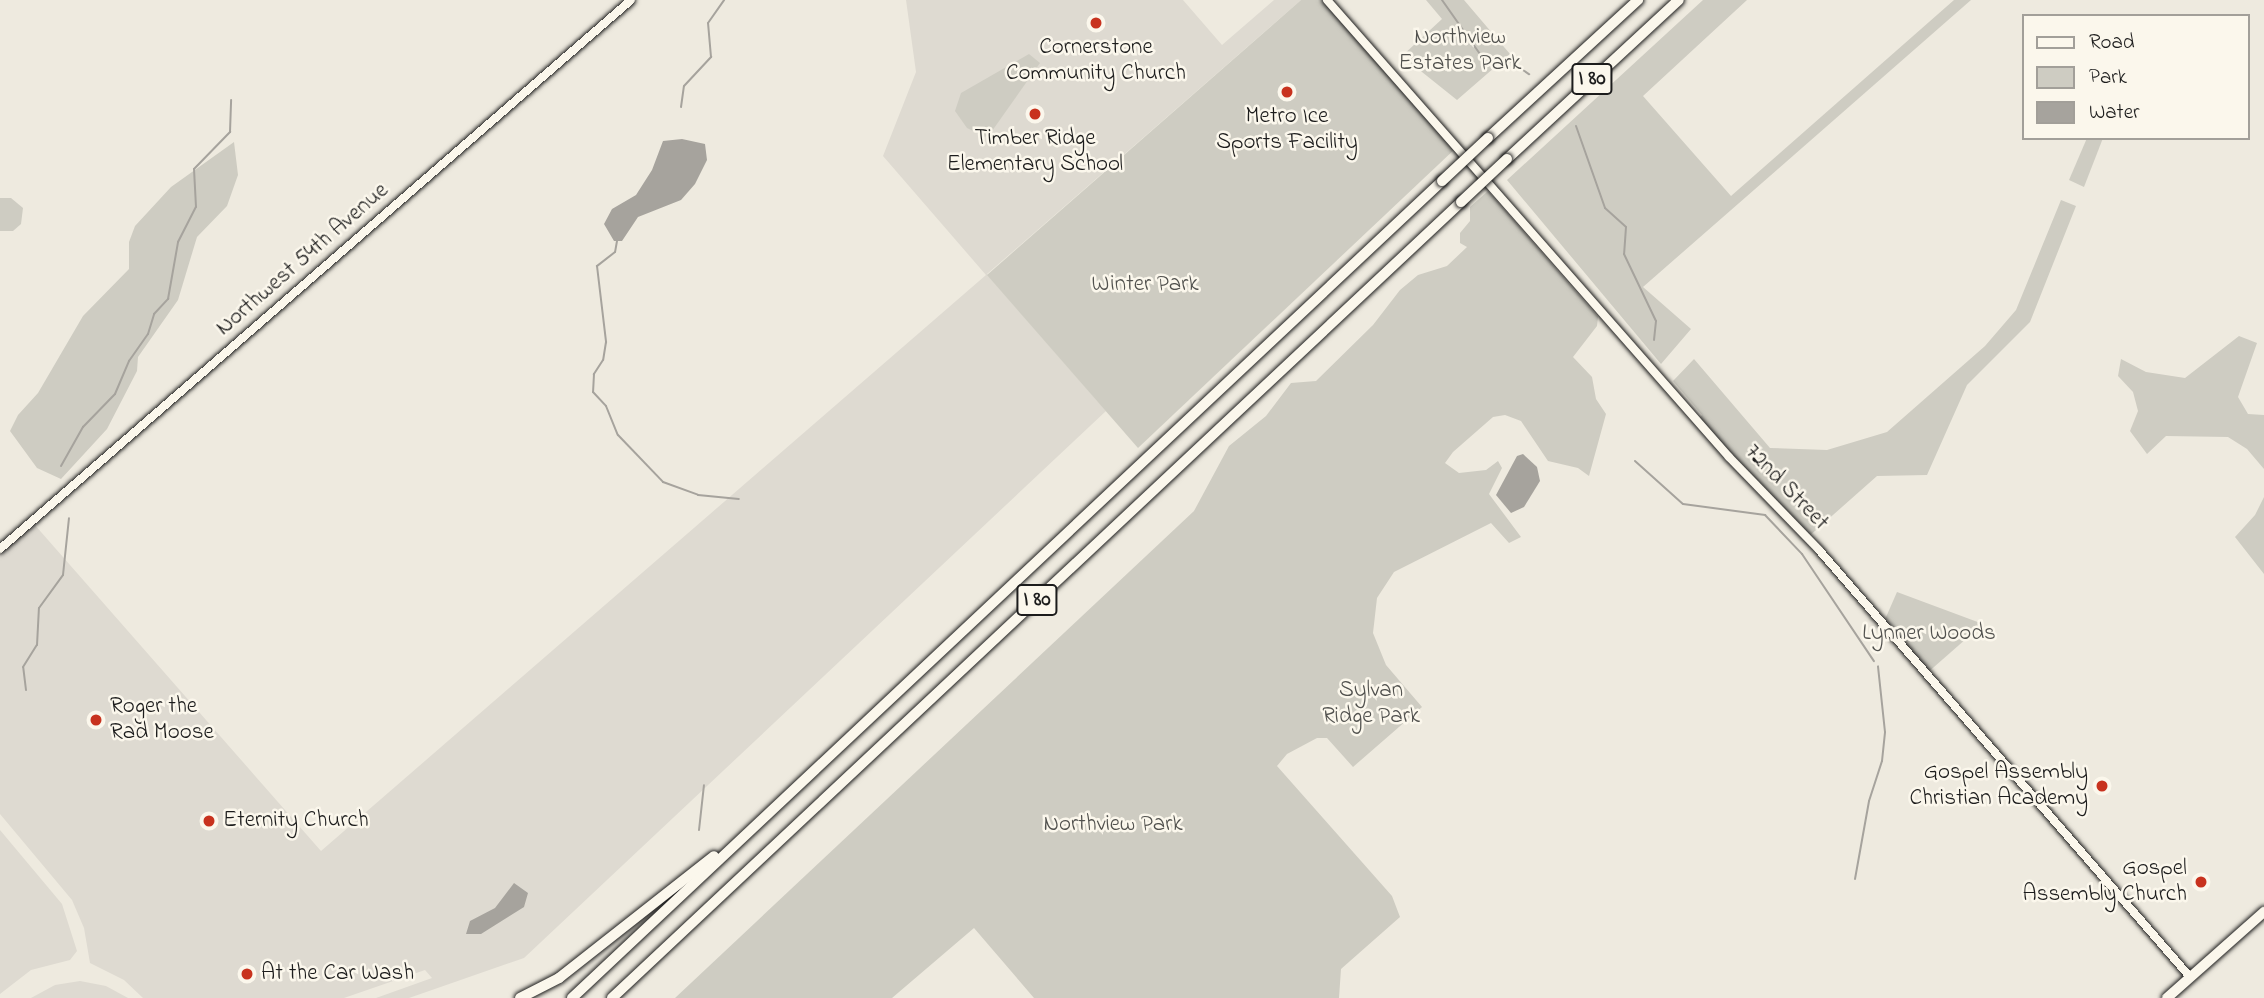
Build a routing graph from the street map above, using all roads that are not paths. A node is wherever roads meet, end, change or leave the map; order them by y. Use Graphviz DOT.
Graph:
graph roads {
  1 [pos="631,0"];
  2 [pos="1327,0"];
  3 [pos="1638,0"];
  4 [pos="1679,0"];
  5 [pos="0,549"];
  6 [pos="772,811"];
  7 [pos="2264,912"];
  8 [pos="2190,977"];
  9 [pos="616,995"];
  10 [pos="520,998"];
  11 [pos="572,998"];
  12 [pos="2166,998"];
  1 -- 5 [label="street, Northwest 54th Avenue"];
  2 -- 8 [label="street, 72nd Street"];
  3 -- 6 [label="highway, I 80, bridge"];
  4 -- 9 [label="highway, I 80, bridge"];
  6 -- 10 [label="highway"];
  6 -- 11 [label="highway, I 80"];
  7 -- 8 [label="main road"];
  8 -- 12 [label="main road"];
}
